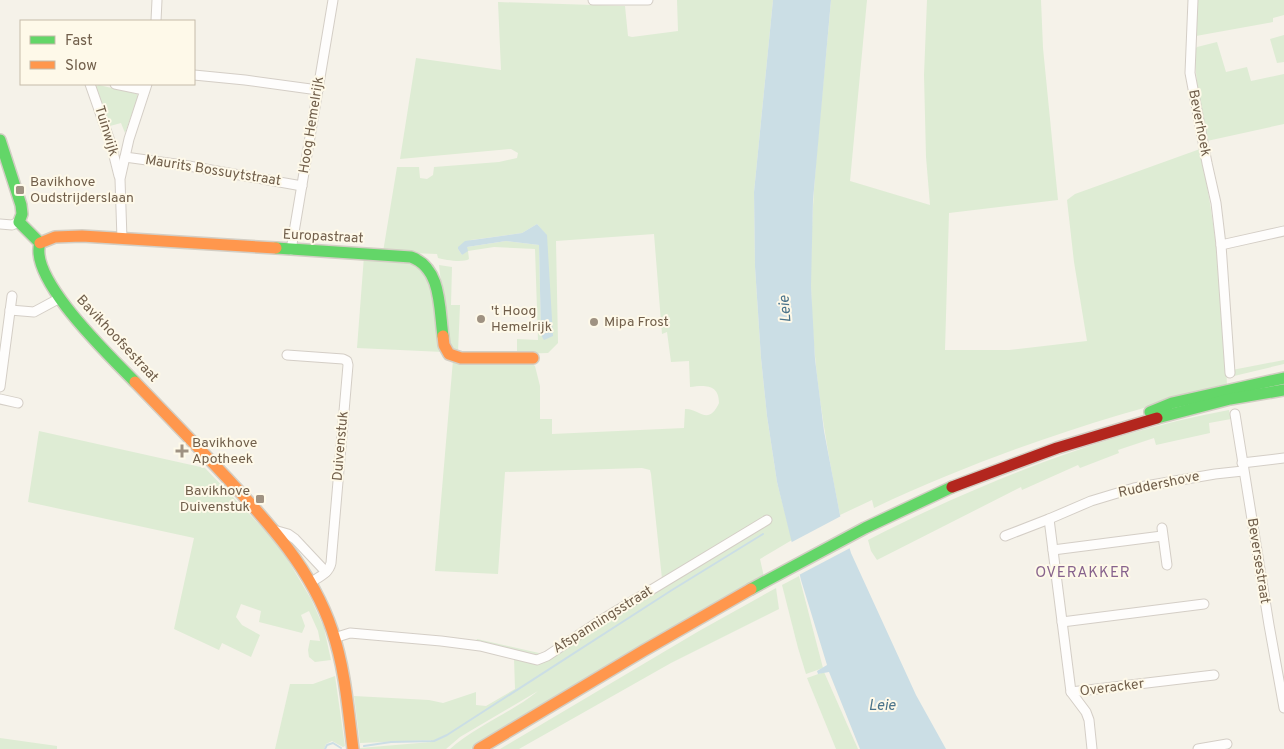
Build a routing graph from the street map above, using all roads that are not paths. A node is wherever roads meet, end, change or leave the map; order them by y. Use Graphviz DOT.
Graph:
graph roads {
  1 [pos="157,0"];
  2 [pos="333,0"];
  3 [pos="593,0"];
  4 [pos="648,0"];
  5 [pos="1193,0"];
  6 [pos="156,20"];
  7 [pos="195,75"];
  8 [pos="90,85"];
  9 [pos="125,85"];
  10 [pos="146,87"];
  11 [pos="318,90"];
  12 [pos="0,140"];
  13 [pos="125,157"];
  14 [pos="120,179"];
  15 [pos="302,186"];
  16 [pos="19,222"];
  17 [pos="0,224"];
  18 [pos="1284,230"];
  19 [pos="122,239"];
  20 [pos="40,243"];
  21 [pos="1221,245"];
  22 [pos="291,250"];
  23 [pos="12,296"];
  24 [pos="60,298"];
  25 [pos="10,310"];
  26 [pos="287,356"];
  27 [pos="533,358"];
  28 [pos="1230,373"];
  29 [pos="1284,379"];
  30 [pos="0,387"];
  31 [pos="1284,390"];
  32 [pos="0,399"];
  33 [pos="18,403"];
  34 [pos="1235,414"];
  35 [pos="1077,440"];
  36 [pos="1284,458"];
  37 [pos="1243,467"];
  38 [pos="1049,519"];
  39 [pos="767,520"];
  40 [pos="274,530"];
  41 [pos="1005,536"];
  42 [pos="1053,550"];
  43 [pos="1167,566"];
  44 [pos="326,572"];
  45 [pos="311,582"];
  46 [pos="1204,604"];
  47 [pos="1062,622"];
  48 [pos="334,638"];
  49 [pos="1214,675"];
  50 [pos="1071,692"];
  51 [pos="1284,708"];
  52 [pos="1227,744"];
  53 [pos="353,749"];
  54 [pos="479,749"];
  55 [pos="1092,749"];
  56 [pos="1198,749"];
  1 -- 6 [label="street"];
  2 -- 11 [label="street, Hoog Hemelrijk"];
  3 -- 4 [label="street"];
  5 -- 21 [label="street, Beverhoek"];
  7 -- 11 [label="street"];
  8 -- 14 [label="street, Tuinwijk"];
  9 -- 10 [label="street, Tuinwijk"];
  10 -- 13 [label="street, Tuinwijk"];
  11 -- 15 [label="street, Hoog Hemelrijk"];
  12 -- 16 [label="street"];
  13 -- 14 [label="street, Tuinwijk"];
  13 -- 15 [label="street, Maurits Bossuytstraat"];
  14 -- 19 [label="street, Tuinwijk"];
  15 -- 22 [label="street, Hoog Hemelrijk"];
  16 -- 17 [label="street"];
  16 -- 20 [label="street"];
  18 -- 21 [label="street"];
  19 -- 20 [label="street, Europastraat"];
  19 -- 22 [label="street, Europastraat"];
  20 -- 24 [label="street, Bavikhoofsestraat"];
  21 -- 28 [label="street, Beverhoek"];
  22 -- 27 [label="street, Europastraat"];
  23 -- 25 [label="street"];
  24 -- 25 [label="street"];
  24 -- 40 [label="street, Bavikhoofsestraat"];
  25 -- 30 [label="street"];
  26 -- 44 [label="street, Duivenstuk"];
  29 -- 35 [label="street"];
  31 -- 35 [label="street"];
  32 -- 33 [label="street"];
  34 -- 37 [label="street, Beversestraat"];
  35 -- 54 [label="street"];
  36 -- 37 [label="street, Ruddershove"];
  37 -- 38 [label="street, Ruddershove"];
  37 -- 51 [label="street, Beversestraat"];
  38 -- 41 [label="street, Ruddershove"];
  38 -- 42 [label="street"];
  39 -- 48 [label="street, Afspanningsstraat"];
  40 -- 44 [label="street, Bavikhoofsestraat"];
  40 -- 45 [label="street, Bavikhoofsestraat"];
  42 -- 43 [label="street"];
  42 -- 47 [label="street"];
  44 -- 45 [label="street"];
  45 -- 48 [label="street, Bavikhoofsestraat"];
  46 -- 47 [label="street"];
  47 -- 50 [label="street"];
  48 -- 53 [label="street, Bavikhoofsestraat"];
  49 -- 50 [label="street, Overacker"];
  50 -- 55 [label="street, Overacker"];
  52 -- 56 [label="street"];
}
